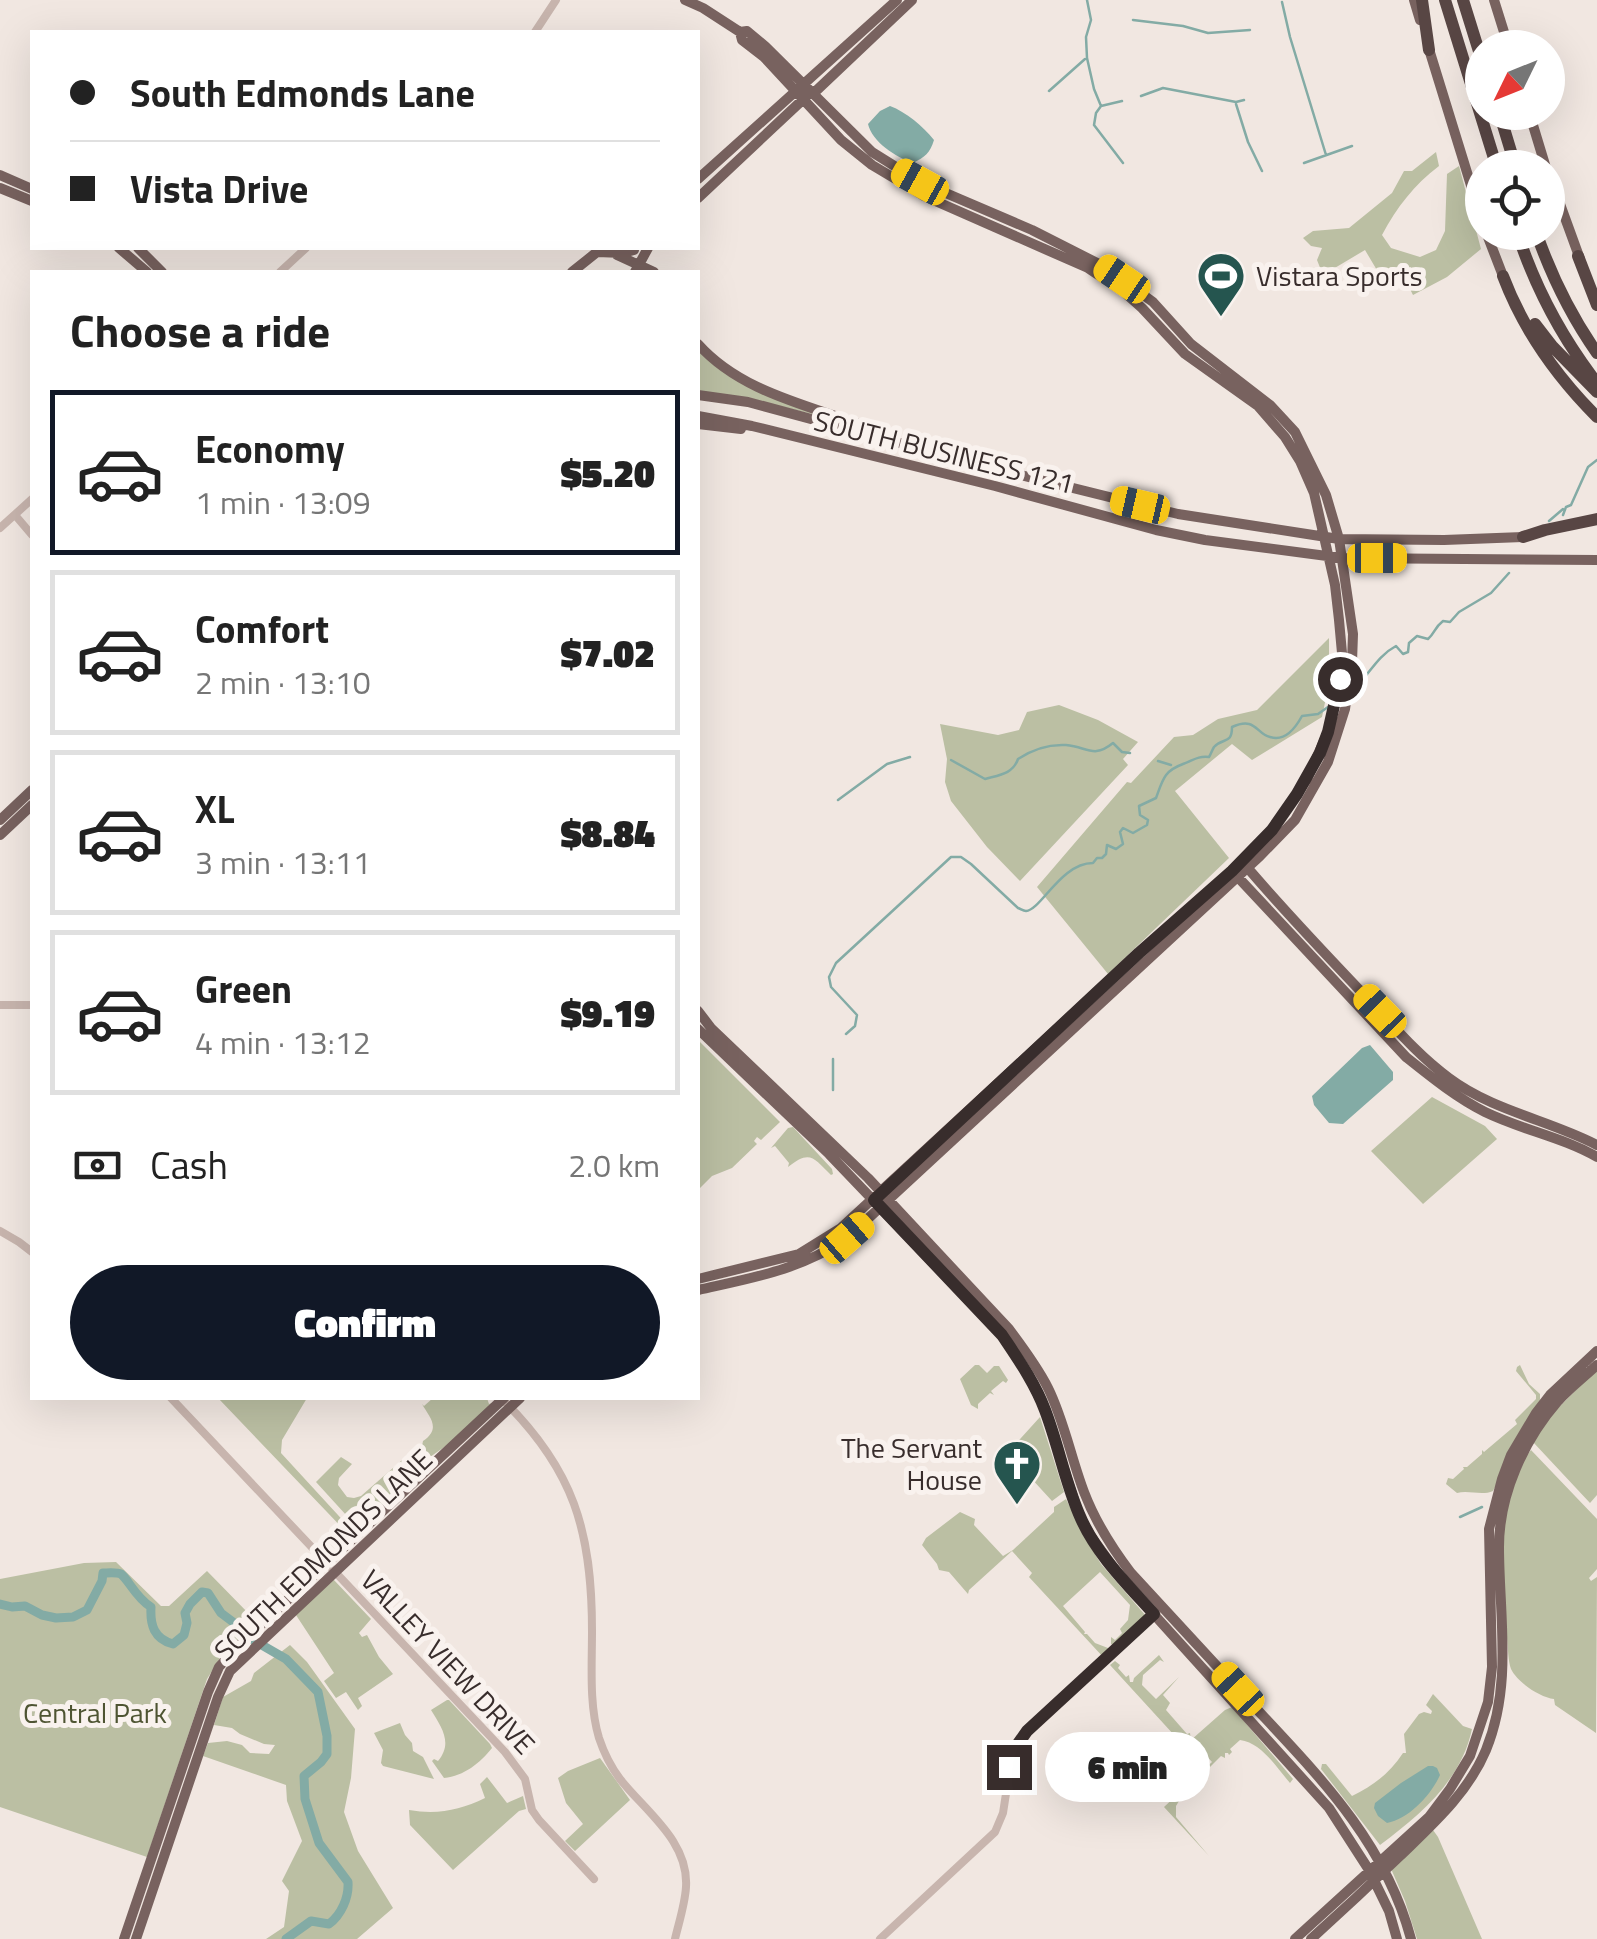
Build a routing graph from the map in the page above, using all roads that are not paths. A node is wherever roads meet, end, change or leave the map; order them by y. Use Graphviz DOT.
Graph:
graph roads {
  1 [pos="556,0"];
  2 [pos="685,0"];
  3 [pos="898,0"];
  4 [pos="912,0"];
  5 [pos="1418,0"];
  6 [pos="1445,0"];
  7 [pos="1463,0"];
  8 [pos="1494,0"];
  9 [pos="536,30"];
  10 [pos="1472,30"];
  11 [pos="1503,30"];
  12 [pos="1430,50"];
  13 [pos="803,92"];
  14 [pos="1491,150"];
  15 [pos="722,156"];
  16 [pos="1465,166"];
  17 [pos="730,168"];
  18 [pos="0,175"];
  19 [pos="700,177"];
  20 [pos="915,185"];
  21 [pos="0,188"];
  22 [pos="30,188"];
  23 [pos="700,196"];
  24 [pos="30,200"];
  25 [pos="1565,220"];
  26 [pos="121,250"];
  27 [pos="140,250"];
  28 [pos="304,250"];
  29 [pos="1493,250"];
  30 [pos="1524,250"];
  31 [pos="1543,250"];
  32 [pos="1578,256"];
  33 [pos="634,259"];
  34 [pos="145,270"];
  35 [pos="160,270"];
  36 [pos="282,270"];
  37 [pos="574,270"];
  38 [pos="1503,276"];
  39 [pos="1597,289"];
  40 [pos="1597,305"];
  41 [pos="700,346"];
  42 [pos="1597,353"];
  43 [pos="1211,372"];
  44 [pos="1240,382"];
  45 [pos="1597,383"];
  46 [pos="1597,392"];
  47 [pos="700,395"];
  48 [pos="700,416"];
  49 [pos="1597,418"];
  50 [pos="700,424"];
  51 [pos="752,426"];
  52 [pos="1288,432"];
  53 [pos="937,452"];
  54 [pos="30,501"];
  55 [pos="15,515"];
  56 [pos="1597,519"];
  57 [pos="0,528"];
  58 [pos="1597,528"];
  59 [pos="30,532"];
  60 [pos="1324,535"];
  61 [pos="1523,537"];
  62 [pos="1339,539"];
  63 [pos="1328,557"];
  64 [pos="1342,558"];
  65 [pos="1597,560"];
  66 [pos="1340,679"];
  67 [pos="1345,709"];
  68 [pos="1320,753"];
  69 [pos="1314,786"];
  70 [pos="30,792"];
  71 [pos="30,806"];
  72 [pos="0,820"];
  73 [pos="0,834"];
  74 [pos="1240,870"];
  75 [pos="30,1004"];
  76 [pos="0,1005"];
  77 [pos="700,1014"];
  78 [pos="700,1032"];
  79 [pos="1532,1124"];
  80 [pos="1597,1145"];
  81 [pos="1597,1158"];
  82 [pos="882,1201"];
  83 [pos="0,1231"];
  84 [pos="30,1250"];
  85 [pos="700,1279"];
  86 [pos="717,1280"];
  87 [pos="700,1289"];
  88 [pos="1597,1351"];
  89 [pos="1597,1365"];
  90 [pos="1554,1399"];
  91 [pos="173,1400"];
  92 [pos="504,1400"];
  93 [pos="330,1568"];
  94 [pos="1158,1610"];
  95 [pos="242,1650"];
  96 [pos="1268,1739"];
  97 [pos="1310,1767"];
  98 [pos="1305,1779"];
  99 [pos="1342,1806"];
  100 [pos="1377,1870"];
  101 [pos="594,1879"];
  102 [pos="1314,1931"];
  103 [pos="124,1939"];
  104 [pos="136,1939"];
  105 [pos="675,1939"];
  106 [pos="880,1939"];
  107 [pos="1295,1939"];
  108 [pos="1397,1939"];
  109 [pos="1411,1939"];
  1 -- 9 [label="street"];
  2 -- 13 [label="main road"];
  3 -- 13 [label="main road"];
  4 -- 13 [label="main road"];
  5 -- 12 [label="highway"];
  6 -- 14 [label="highway"];
  7 -- 10 [label="highway"];
  8 -- 11 [label="main road"];
  12 -- 16 [label="main road"];
  13 -- 15 [label="main road"];
  13 -- 17 [label="main road"];
  13 -- 20 [label="main road"];
  15 -- 17 [label="main road"];
  15 -- 19 [label="main road"];
  17 -- 23 [label="main road"];
  18 -- 22 [label="main road"];
  20 -- 43 [label="main road"];
  20 -- 44 [label="main road"];
  21 -- 24 [label="main road"];
  25 -- 32 [label="main road"];
  26 -- 34 [label="main road"];
  27 -- 35 [label="main road"];
  28 -- 36 [label="street"];
  29 -- 38 [label="main road"];
  30 -- 45 [label="highway"];
  31 -- 42 [label="highway"];
  32 -- 39 [label="main road"];
  32 -- 40 [label="highway"];
  33 -- 37 [label="main road"];
  38 -- 46 [label="highway"];
  38 -- 49 [label="highway"];
  41 -- 53 [label="main road"];
  43 -- 44 [label="main road"];
  43 -- 52 [label="main road"];
  44 -- 52 [label="main road"];
  47 -- 53 [label="main road, SOUTH BUSINESS 121"];
  48 -- 51 [label="main road, SOUTH BUSINESS 121"];
  50 -- 51 [label="main road"];
  51 -- 63 [label="main road, SOUTH BUSINESS 121"];
  52 -- 60 [label="main road"];
  52 -- 62 [label="main road"];
  53 -- 60 [label="main road, SOUTH BUSINESS 121"];
  54 -- 55 [label="street"];
  55 -- 57 [label="street"];
  55 -- 59 [label="street"];
  56 -- 61 [label="highway"];
  58 -- 61 [label="highway"];
  60 -- 62 [label="main road, SOUTH BUSINESS 121"];
  60 -- 63 [label="main road"];
  61 -- 62 [label="main road, SOUTH BUSINESS 121"];
  62 -- 64 [label="main road"];
  63 -- 64 [label="main road, SOUTH BUSINESS 121"];
  63 -- 66 [label="main road"];
  64 -- 65 [label="main road, SOUTH BUSINESS 121"];
  64 -- 67 [label="main road"];
  66 -- 67 [label="main road"];
  66 -- 68 [label="main road"];
  67 -- 69 [label="main road"];
  68 -- 69 [label="main road"];
  68 -- 74 [label="main road"];
  69 -- 74 [label="main road"];
  70 -- 72 [label="main road"];
  71 -- 73 [label="main road"];
  74 -- 79 [label="main road"];
  74 -- 82 [label="main road"];
  75 -- 76 [label="street"];
  77 -- 82 [label="main road"];
  78 -- 82 [label="main road"];
  79 -- 80 [label="main road"];
  79 -- 81 [label="main road"];
  82 -- 86 [label="main road"];
  82 -- 94 [label="main road"];
  83 -- 84 [label="street"];
  85 -- 86 [label="main road"];
  86 -- 87 [label="main road"];
  88 -- 90 [label="main road"];
  89 -- 90 [label="main road"];
  90 -- 100 [label="main road"];
  91 -- 93 [label="street, VALLEY VIEW DRIVE"];
  92 -- 93 [label="main road, SOUTH EDMONDS LANE"];
  92 -- 105 [label="street"];
  93 -- 95 [label="main road, SOUTH EDMONDS LANE"];
  93 -- 101 [label="street, VALLEY VIEW DRIVE"];
  94 -- 96 [label="main road"];
  94 -- 97 [label="main road"];
  94 -- 106 [label="street"];
  95 -- 103 [label="main road, SOUTH EDMONDS LANE"];
  95 -- 104 [label="main road, SOUTH EDMONDS LANE"];
  96 -- 97 [label="main road"];
  96 -- 98 [label="main road"];
  97 -- 99 [label="main road"];
  98 -- 99 [label="main road"];
  98 -- 100 [label="main road"];
  99 -- 100 [label="main road"];
  100 -- 102 [label="main road"];
  100 -- 108 [label="main road"];
  100 -- 109 [label="main road"];
  102 -- 107 [label="main road"];
}
